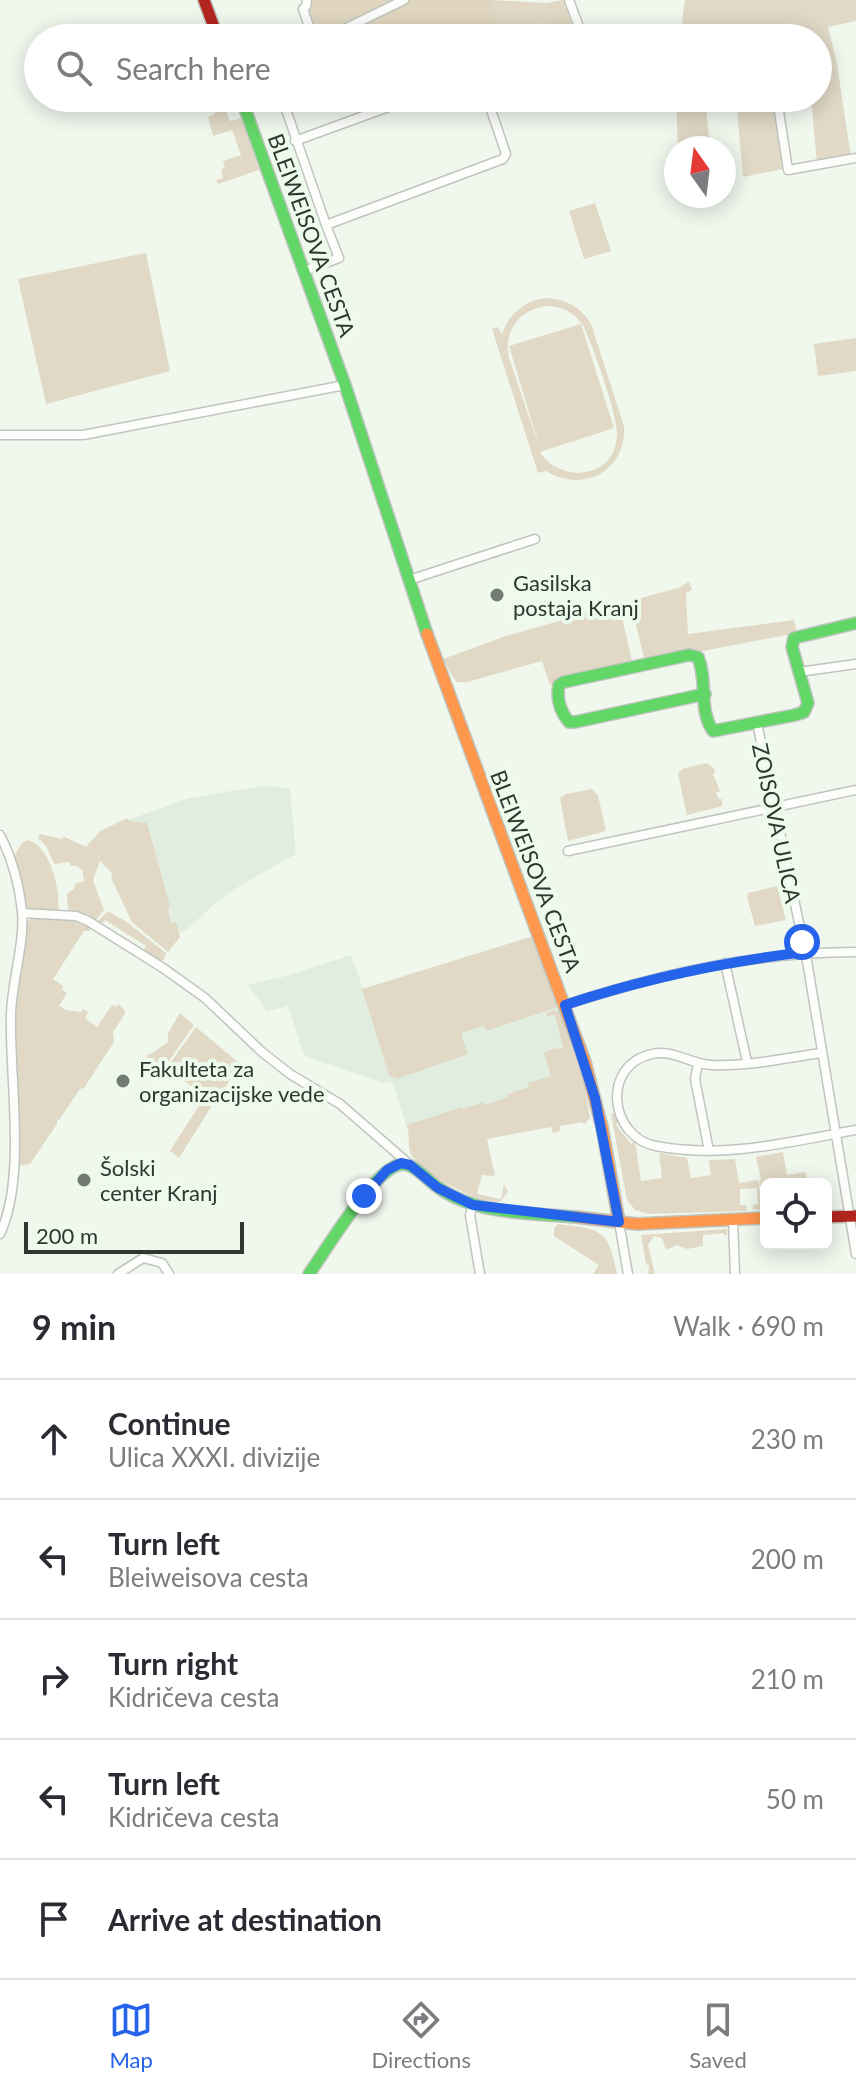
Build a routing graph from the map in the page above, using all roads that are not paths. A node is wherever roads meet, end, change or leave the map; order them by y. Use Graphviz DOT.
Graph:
graph roads {
  1 [pos="204,0"];
  2 [pos="307,0"];
  3 [pos="404,0"];
  4 [pos="569,0"];
  5 [pos="213,24"];
  6 [pos="308,24"];
  7 [pos="355,24"];
  8 [pos="578,24"];
  9 [pos="246,112"];
  10 [pos="286,112"];
  11 [pos="375,112"];
  12 [pos="492,112"];
  13 [pos="779,112"];
  14 [pos="295,141"];
  15 [pos="856,158"];
  16 [pos="326,225"];
  17 [pos="304,271"];
  18 [pos="345,385"];
  19 [pos="0,435"];
  20 [pos="535,539"];
  21 [pos="409,580"];
  22 [pos="856,623"];
  23 [pos="856,664"];
  24 [pos="799,672"];
  25 [pos="705,694"];
  26 [pos="757,723"];
  27 [pos="856,790"];
  28 [pos="773,807"];
  29 [pos="0,835"];
  30 [pos="568,851"];
  31 [pos="22,913"];
  32 [pos="805,952"];
  33 [pos="856,952"];
  34 [pos="725,963"];
  35 [pos="565,1005"];
  36 [pos="821,1053"];
  37 [pos="747,1062"];
  38 [pos="698,1063"];
  39 [pos="856,1130"];
  40 [pos="834,1134"];
  41 [pos="709,1151"];
  42 [pos="410,1165"];
  43 [pos="473,1205"];
  44 [pos="852,1216"];
  45 [pos="832,1217"];
  46 [pos="760,1218"];
  47 [pos="733,1219"];
  48 [pos="619,1222"];
  49 [pos="0,1234"];
  50 [pos="856,1254"];
  51 [pos="118,1274"];
  52 [pos="169,1274"];
  53 [pos="309,1274"];
  54 [pos="480,1274"];
  55 [pos="628,1274"];
  56 [pos="735,1274"];
  1 -- 5 [label="main road"];
  2 -- 6 [label="street"];
  3 -- 7 [label="street"];
  4 -- 8 [label="street"];
  9 -- 17 [label="main road, BLEIWEISOVA CESTA"];
  10 -- 14 [label="street"];
  11 -- 14 [label="street"];
  12 -- 16 [label="street"];
  13 -- 15 [label="street"];
  14 -- 16 [label="street"];
  16 -- 17 [label="street"];
  17 -- 18 [label="main road, BLEIWEISOVA CESTA"];
  18 -- 19 [label="street"];
  18 -- 21 [label="main road, BLEIWEISOVA CESTA"];
  20 -- 21 [label="street"];
  21 -- 35 [label="main road, BLEIWEISOVA CESTA"];
  22 -- 24 [label="main road"];
  23 -- 24 [label="street"];
  24 -- 26 [label="main road"];
  25 -- 25 [label="main road"];
  25 -- 26 [label="main road"];
  26 -- 28 [label="street, ZOISOVA ULICA"];
  27 -- 28 [label="street"];
  28 -- 30 [label="street"];
  28 -- 32 [label="street, ZOISOVA ULICA"];
  29 -- 31 [label="street"];
  31 -- 42 [label="street"];
  31 -- 49 [label="street"];
  32 -- 33 [label="street"];
  32 -- 34 [label="street"];
  32 -- 36 [label="street, ZOISOVA ULICA"];
  34 -- 35 [label="street"];
  34 -- 37 [label="street"];
  35 -- 48 [label="main road, BLEIWEISOVA CESTA"];
  36 -- 37 [label="street"];
  36 -- 40 [label="street, ZOISOVA ULICA"];
  37 -- 38 [label="street"];
  38 -- 41 [label="street"];
  38 -- 41 [label="street"];
  39 -- 40 [label="street"];
  40 -- 41 [label="street"];
  40 -- 44 [label="street, ZOISOVA ULICA"];
  42 -- 43 [label="main road"];
  42 -- 53 [label="main road"];
  43 -- 48 [label="main road"];
  43 -- 54 [label="street"];
  44 -- 45 [label="main road"];
  44 -- 50 [label="street, ZOISOVA ULICA"];
  46 -- 47 [label="main road"];
  47 -- 48 [label="main road"];
  47 -- 56 [label="street"];
  48 -- 55 [label="street, BLEIWEISOVA CESTA"];
  51 -- 52 [label="street"];
}
